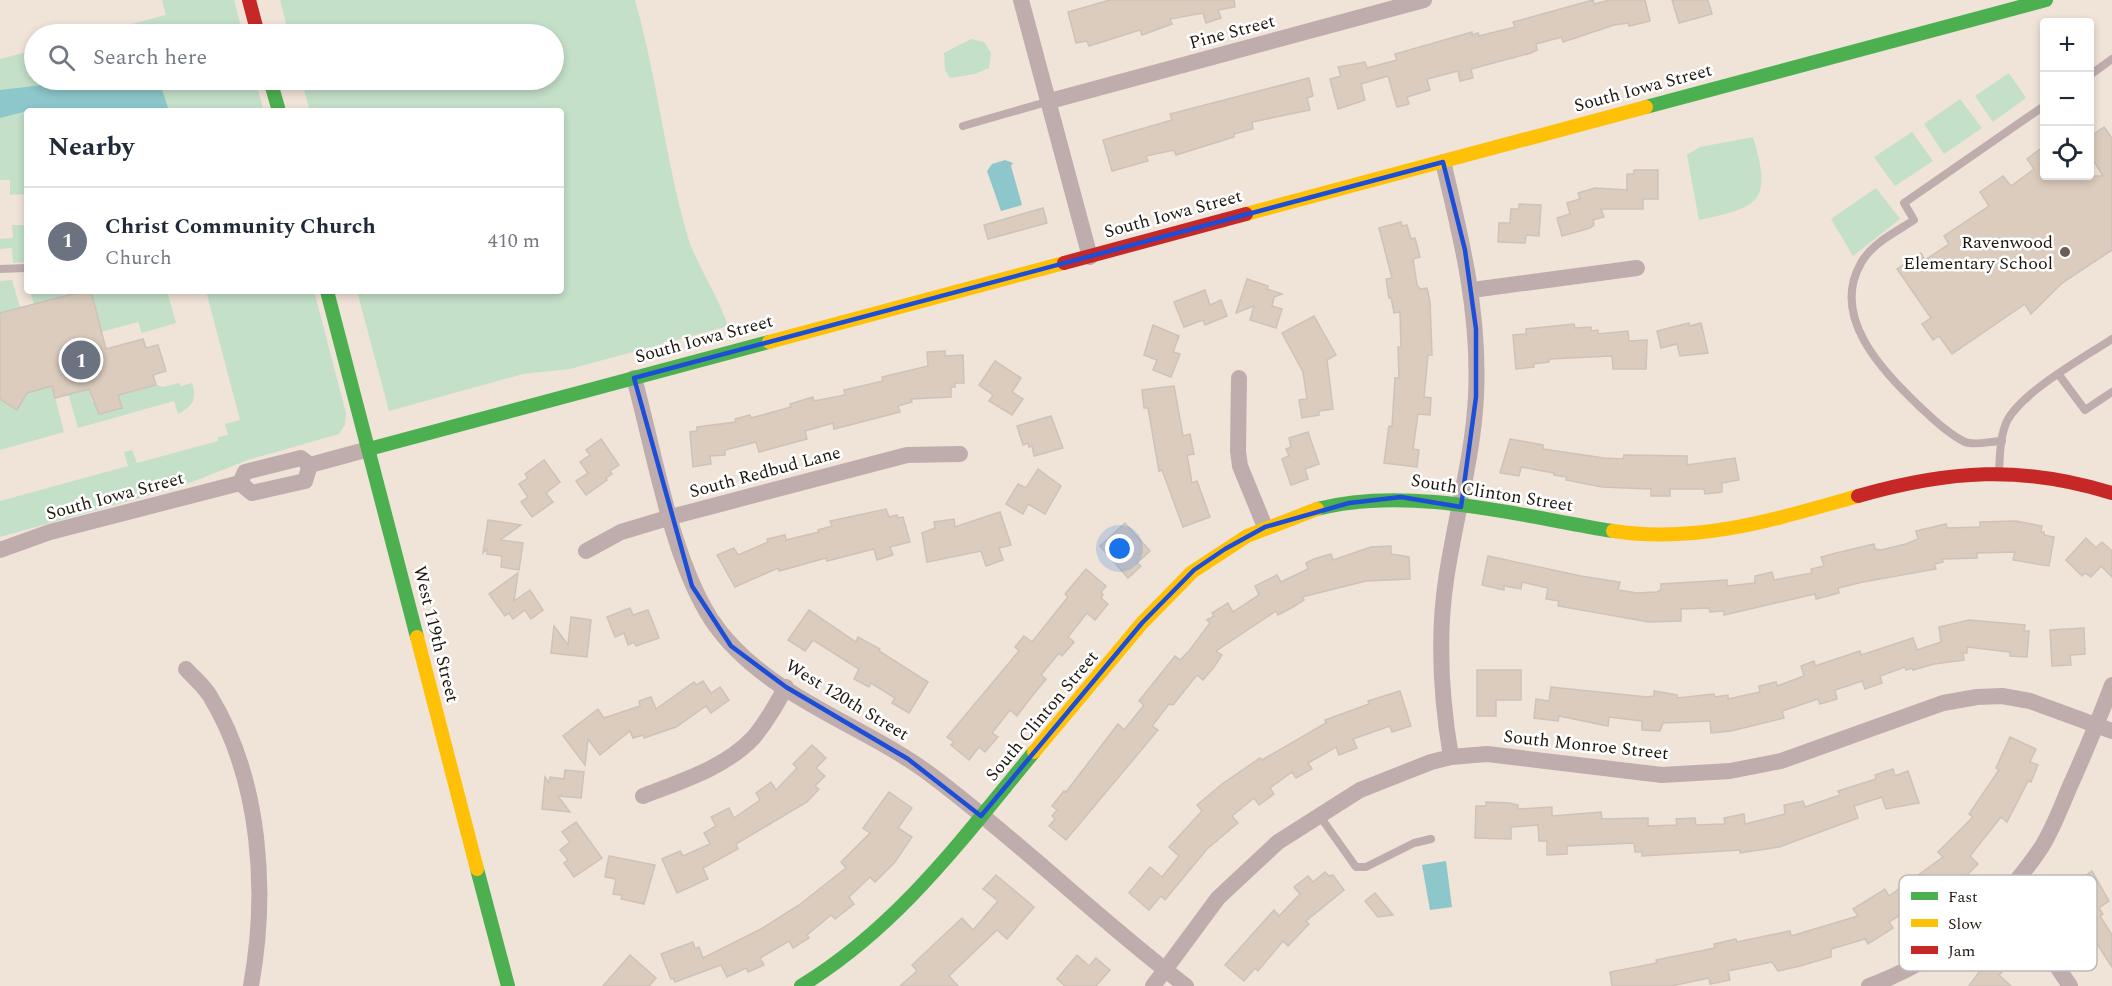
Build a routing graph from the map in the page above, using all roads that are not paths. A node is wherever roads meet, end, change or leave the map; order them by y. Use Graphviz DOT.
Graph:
graph roads {
  1 [pos="249,0"];
  2 [pos="1021,0"];
  3 [pos="1424,0"];
  4 [pos="2046,0"];
  5 [pos="255,24"];
  6 [pos="2112,59"];
  7 [pos="2094,72"];
  8 [pos="273,90"];
  9 [pos="1050,101"];
  10 [pos="278,108"];
  11 [pos="2040,109"];
  12 [pos="963,126"];
  13 [pos="1443,162"];
  14 [pos="1090,257"];
  15 [pos="24,268"];
  16 [pos="1637,268"];
  17 [pos="0,269"];
  18 [pos="1472,290"];
  19 [pos="328,294"];
  20 [pos="2112,339"];
  21 [pos="2059,375"];
  22 [pos="634,378"];
  23 [pos="1239,378"];
  24 [pos="2112,392"];
  25 [pos="2001,441"];
  26 [pos="369,449"];
  27 [pos="960,454"];
  28 [pos="310,465"];
  29 [pos="1999,471"];
  30 [pos="240,483"];
  31 [pos="2112,493"];
  32 [pos="1461,507"];
  33 [pos="671,517"];
  34 [pos="1265,527"];
  35 [pos="0,550"];
  36 [pos="586,551"];
  37 [pos="186,669"];
  38 [pos="2112,685"];
  39 [pos="786,687"];
  40 [pos="2099,726"];
  41 [pos="1451,757"];
  42 [pos="643,796"];
  43 [pos="1318,815"];
  44 [pos="981,816"];
  45 [pos="1431,839"];
  46 [pos="2019,875"];
  47 [pos="1165,971"];
  48 [pos="1900,971"];
  49 [pos="2060,971"];
  50 [pos="251,986"];
  51 [pos="508,986"];
  52 [pos="801,986"];
  53 [pos="1153,986"];
  54 [pos="1186,986"];
  55 [pos="1869,986"];
  56 [pos="2070,986"];
  1 -- 5 [label="street"];
  2 -- 9 [label="street"];
  3 -- 9 [label="street, Pine Street"];
  4 -- 13 [label="street, South Iowa Street"];
  6 -- 7 [label="lane"];
  8 -- 10 [label="street"];
  9 -- 12 [label="lane"];
  9 -- 14 [label="street"];
  11 -- 25 [label="lane"];
  13 -- 14 [label="street, South Iowa Street"];
  13 -- 18 [label="street"];
  14 -- 22 [label="street, South Iowa Street"];
  15 -- 17 [label="lane"];
  16 -- 18 [label="street"];
  18 -- 32 [label="street"];
  19 -- 26 [label="street, West 119th Street"];
  20 -- 21 [label="lane"];
  21 -- 24 [label="lane"];
  21 -- 25 [label="lane"];
  22 -- 26 [label="street, South Iowa Street"];
  22 -- 33 [label="street, West 120th Street"];
  23 -- 34 [label="street"];
  25 -- 29 [label="lane"];
  26 -- 28 [label="street, South Iowa Street"];
  26 -- 51 [label="street, West 119th Street"];
  27 -- 33 [label="street, South Redbud Lane"];
  28 -- 30 [label="street, South Iowa Street"];
  28 -- 30 [label="street, South Iowa Street"];
  29 -- 31 [label="street, South Clinton Street"];
  29 -- 32 [label="street, South Clinton Street"];
  30 -- 35 [label="street, South Iowa Street"];
  32 -- 34 [label="street, South Clinton Street"];
  32 -- 41 [label="street"];
  33 -- 36 [label="street, South Redbud Lane"];
  33 -- 39 [label="street, West 120th Street"];
  34 -- 44 [label="street, South Clinton Street"];
  37 -- 50 [label="street"];
  38 -- 40 [label="street"];
  39 -- 42 [label="street"];
  39 -- 44 [label="street, West 120th Street"];
  40 -- 41 [label="street, South Monroe Street"];
  40 -- 46 [label="street"];
  41 -- 43 [label="street, South Monroe Street"];
  43 -- 45 [label="lane"];
  43 -- 47 [label="street, South Monroe Street"];
  44 -- 47 [label="street, West 120th Street"];
  44 -- 52 [label="street, South Clinton Street"];
  47 -- 53 [label="street, South Monroe Street"];
  47 -- 54 [label="street, West 120th Street"];
  48 -- 55 [label="street"];
  49 -- 56 [label="street"];
}
